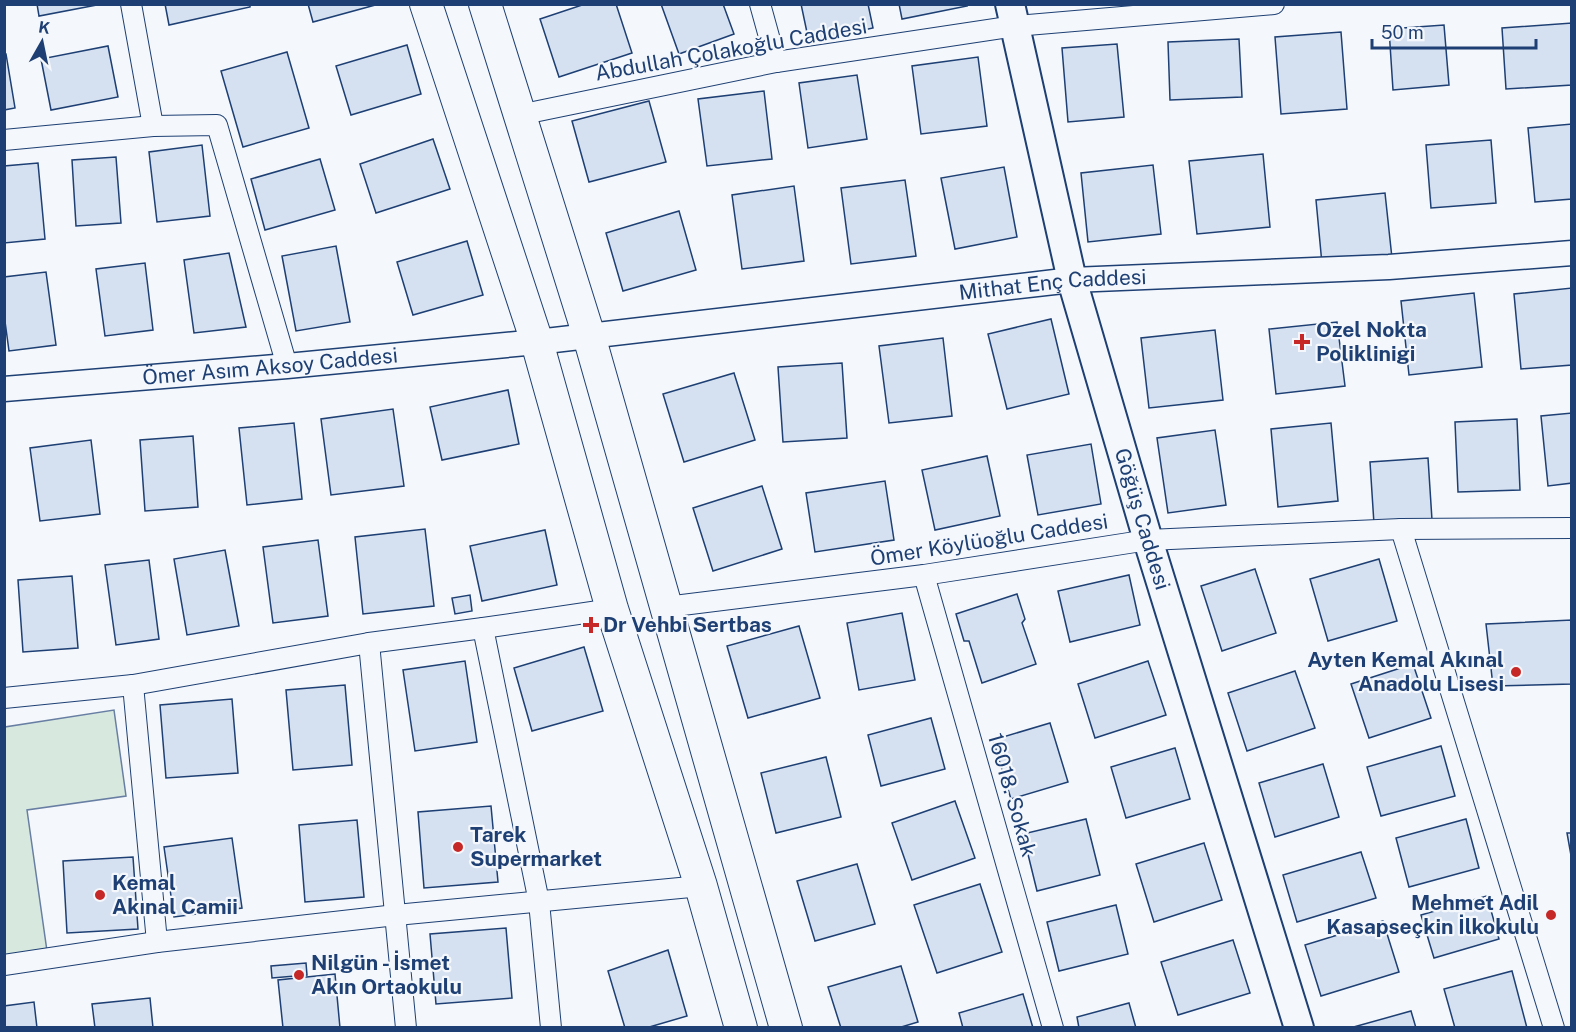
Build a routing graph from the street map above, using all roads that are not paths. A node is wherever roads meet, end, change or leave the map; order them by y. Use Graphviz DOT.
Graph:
graph roads {
  1 [pos="131,4"];
  2 [pos="426,4"];
  3 [pos="485,4"];
  4 [pos="760,4"];
  5 [pos="1263,5"];
  6 [pos="1013,15"];
  7 [pos="776,62"];
  8 [pos="519,114"];
  9 [pos="153,126"];
  10 [pos="4,140"];
  11 [pos="1572,253"];
  12 [pos="1072,280"];
  13 [pos="589,336"];
  14 [pos="537,342"];
  15 [pos="287,366"];
  16 [pos="4,388"];
  17 [pos="1572,528"];
  18 [pos="1401,529"];
  19 [pos="1148,540"];
  20 [pos="924,575"];
  21 [pos="666,608"];
  22 [pos="612,609"];
  23 [pos="483,628"];
  24 [pos="369,643"];
  25 [pos="132,685"];
  26 [pos="4,698"];
  27 [pos="701,886"];
  28 [pos="539,903"];
  29 [pos="396,915"];
  30 [pos="158,942"];
  31 [pos="4,965"];
  32 [pos="406,1028"];
  33 [pos="551,1028"];
  34 [pos="741,1028"];
  35 [pos="786,1028"];
  36 [pos="1053,1028"];
  37 [pos="1299,1028"];
  38 [pos="1554,1028"];
  1 -- 9 [label="street"];
  2 -- 14 [label="main road"];
  3 -- 8 [label="main road"];
  4 -- 7 [label="street"];
  5 -- 6 [label="street, Abdullah Çolakoğlu Caddesi"];
  6 -- 7 [label="street, Abdullah Çolakoğlu Caddesi"];
  6 -- 12 [label="main road, Göğüş Caddesi"];
  7 -- 8 [label="street, Abdullah Çolakoğlu Caddesi"];
  8 -- 13 [label="main road"];
  9 -- 10 [label="street"];
  9 -- 15 [label="street"];
  11 -- 12 [label="street, Mithat Enç Caddesi"];
  12 -- 13 [label="street, Mithat Enç Caddesi"];
  12 -- 19 [label="main road, Göğüş Caddesi"];
  13 -- 14 [label="street, Mithat Enç Caddesi"];
  13 -- 21 [label="main road"];
  14 -- 15 [label="street, Ömer Asım Aksoy Caddesi"];
  14 -- 22 [label="main road"];
  15 -- 16 [label="street, Ömer Asım Aksoy Caddesi"];
  17 -- 18 [label="street, Ömer Köylüoğlu Caddesi"];
  18 -- 19 [label="street, Ömer Köylüoğlu Caddesi"];
  18 -- 38 [label="street"];
  19 -- 20 [label="street, Ömer Köylüoğlu Caddesi"];
  19 -- 37 [label="main road, Göğüş Caddesi"];
  20 -- 21 [label="street, Ömer Köylüoğlu Caddesi"];
  20 -- 36 [label="street, 16018. Sokak"];
  21 -- 35 [label="main road"];
  22 -- 23 [label="street"];
  22 -- 27 [label="main road"];
  23 -- 24 [label="street"];
  23 -- 28 [label="street"];
  24 -- 25 [label="street"];
  24 -- 29 [label="street"];
  25 -- 26 [label="street"];
  25 -- 30 [label="street"];
  27 -- 28 [label="street"];
  27 -- 34 [label="main road"];
  28 -- 29 [label="street"];
  28 -- 33 [label="street"];
  29 -- 30 [label="street"];
  29 -- 32 [label="street"];
  30 -- 31 [label="street"];
}
